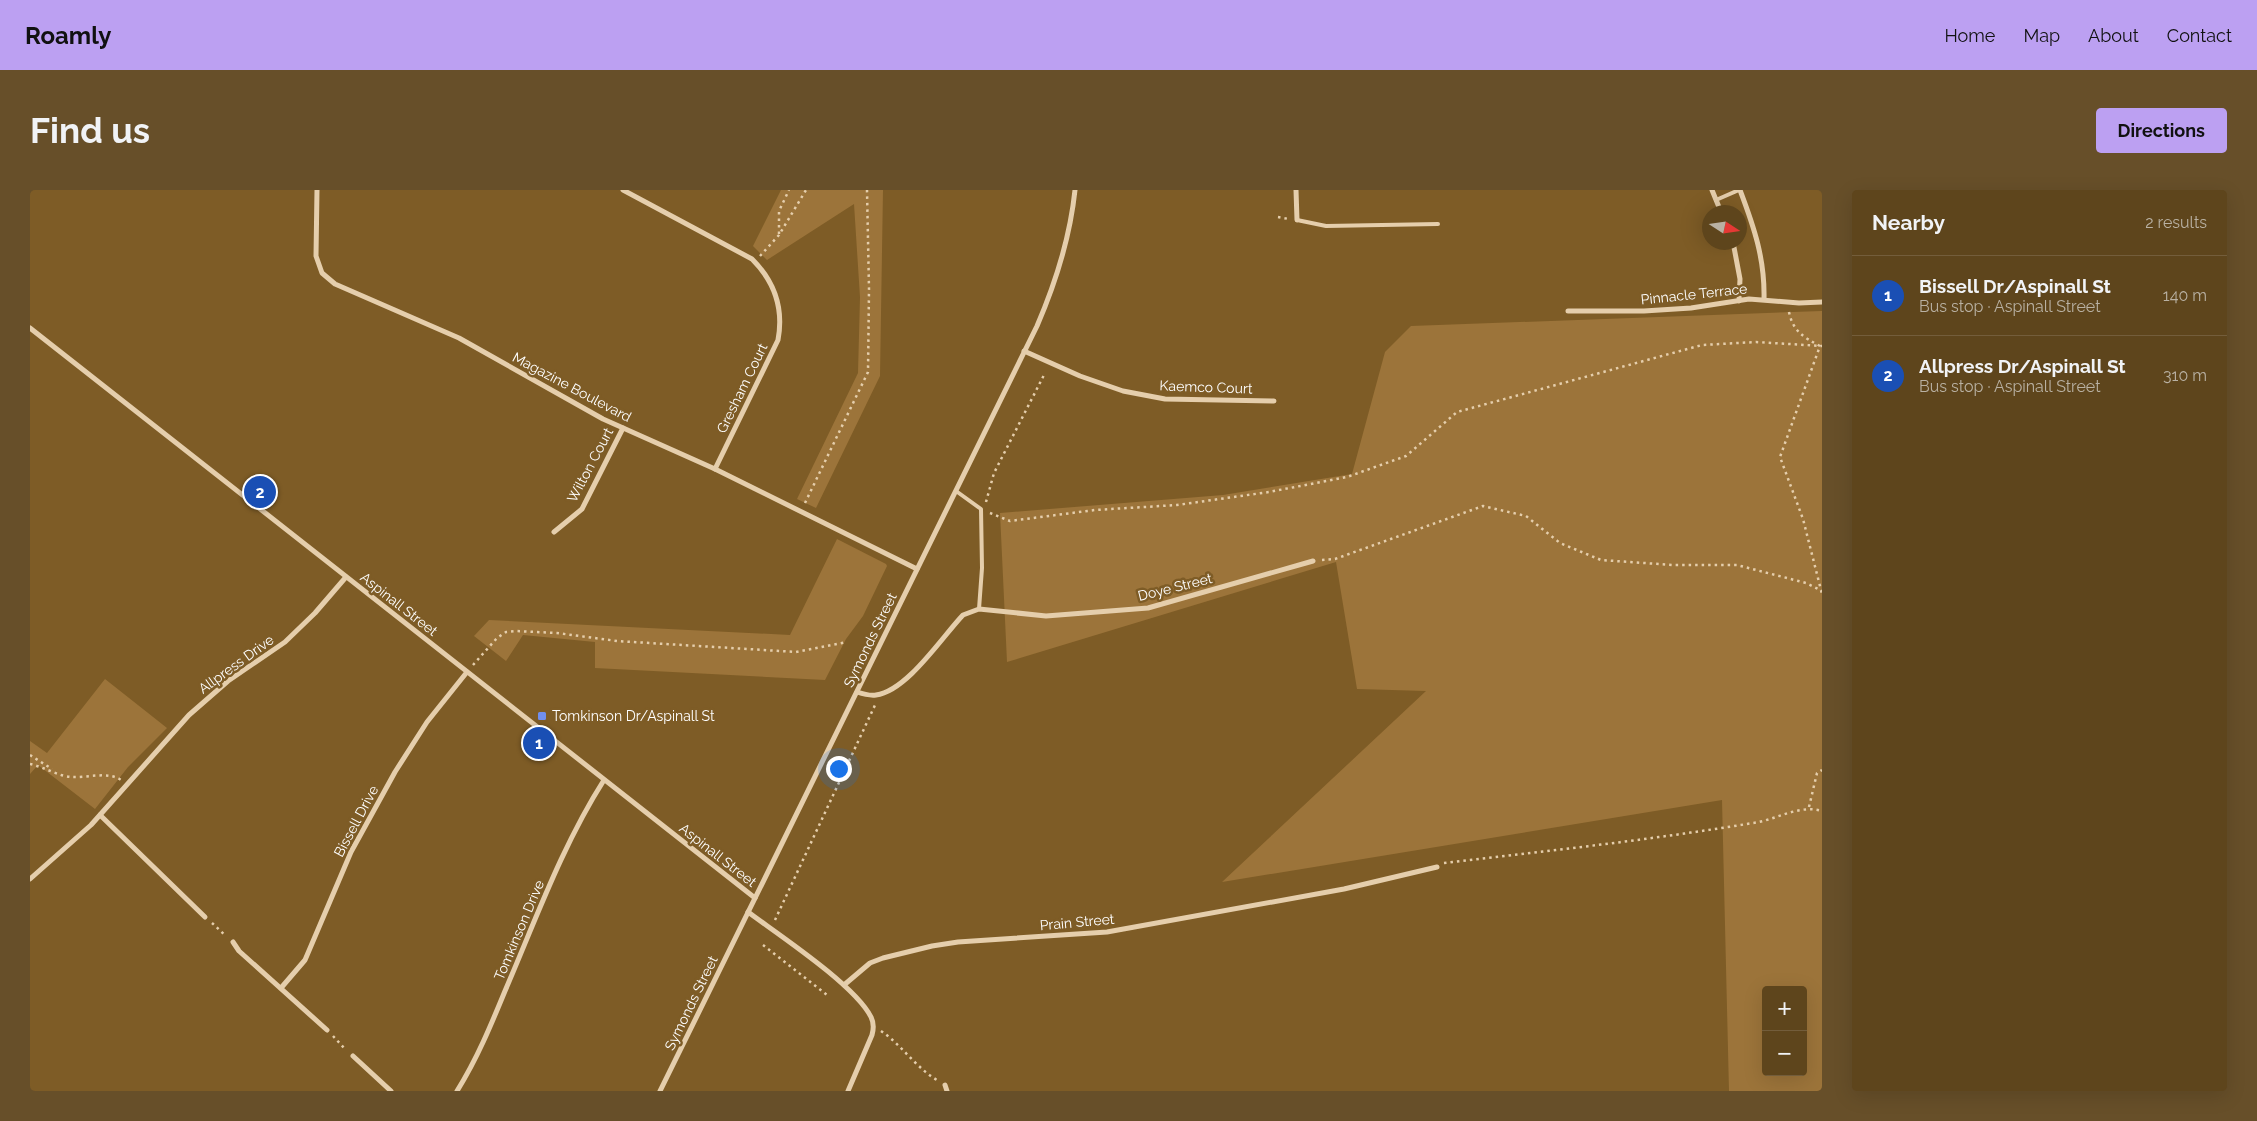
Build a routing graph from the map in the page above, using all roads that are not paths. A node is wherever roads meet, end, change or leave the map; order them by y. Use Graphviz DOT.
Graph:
graph roads {
  1 [pos="317,190"];
  2 [pos="624,190"];
  3 [pos="1074,190"];
  4 [pos="1296,190"];
  5 [pos="1712,190"];
  6 [pos="1739,190"];
  7 [pos="1716,200"];
  8 [pos="1718,205"];
  9 [pos="1297,220"];
  10 [pos="1438,224"];
  11 [pos="1735,250"];
  12 [pos="1764,299"];
  13 [pos="1739,301"];
  14 [pos="1822,302"];
  15 [pos="1568,311"];
  16 [pos="30,328"];
  17 [pos="1024,351"];
  18 [pos="1274,401"];
  19 [pos="623,428"];
  20 [pos="715,469"];
  21 [pos="956,491"];
  22 [pos="554,532"];
  23 [pos="1313,561"];
  24 [pos="917,569"];
  25 [pos="346,577"];
  26 [pos="979,609"];
  27 [pos="467,672"];
  28 [pos="857,692"];
  29 [pos="604,780"];
  30 [pos="100,815"];
  31 [pos="1436,867"];
  32 [pos="30,879"];
  33 [pos="755,898"];
  34 [pos="748,912"];
  35 [pos="205,917"];
  36 [pos="233,942"];
  37 [pos="844,985"];
  38 [pos="281,988"];
  39 [pos="328,1030"];
  40 [pos="353,1056"];
  41 [pos="391,1091"];
  42 [pos="457,1091"];
  43 [pos="660,1091"];
  44 [pos="848,1091"];
  1 -- 19 [label="street, Magazine Boulevard"];
  2 -- 20 [label="street, Gresham Court"];
  3 -- 17 [label="street, Symonds Street"];
  4 -- 9 [label="street"];
  5 -- 7 [label="street"];
  6 -- 7 [label="lane"];
  6 -- 12 [label="street"];
  7 -- 8 [label="street"];
  9 -- 10 [label="lane"];
  11 -- 13 [label="street"];
  12 -- 13 [label="street, Pinnacle Terrace"];
  12 -- 14 [label="street, Pinnacle Terrace"];
  13 -- 15 [label="street, Pinnacle Terrace"];
  16 -- 25 [label="street, Aspinall Street"];
  17 -- 18 [label="street, Kaemco Court"];
  17 -- 21 [label="street, Symonds Street"];
  19 -- 20 [label="street, Magazine Boulevard"];
  19 -- 22 [label="street, Wilton Court"];
  20 -- 24 [label="street, Magazine Boulevard"];
  21 -- 24 [label="street, Symonds Street"];
  21 -- 26 [label="lane"];
  23 -- 26 [label="street, Doye Street"];
  24 -- 28 [label="street, Symonds Street"];
  25 -- 27 [label="street, Aspinall Street"];
  25 -- 30 [label="street, Allpress Drive"];
  26 -- 28 [label="street"];
  27 -- 29 [label="street, Aspinall Street"];
  27 -- 38 [label="street, Bissell Drive"];
  28 -- 33 [label="street, Symonds Street"];
  29 -- 33 [label="street, Aspinall Street"];
  29 -- 42 [label="street, Tomkinson Drive"];
  30 -- 32 [label="street, Allpress Drive"];
  30 -- 35 [label="street"];
  31 -- 37 [label="street, Prain Street"];
  33 -- 34 [label="street, Symonds Street"];
  34 -- 37 [label="street"];
  34 -- 43 [label="street, Symonds Street"];
  36 -- 38 [label="street"];
  37 -- 44 [label="street"];
  38 -- 39 [label="street"];
  40 -- 41 [label="street"];
}
